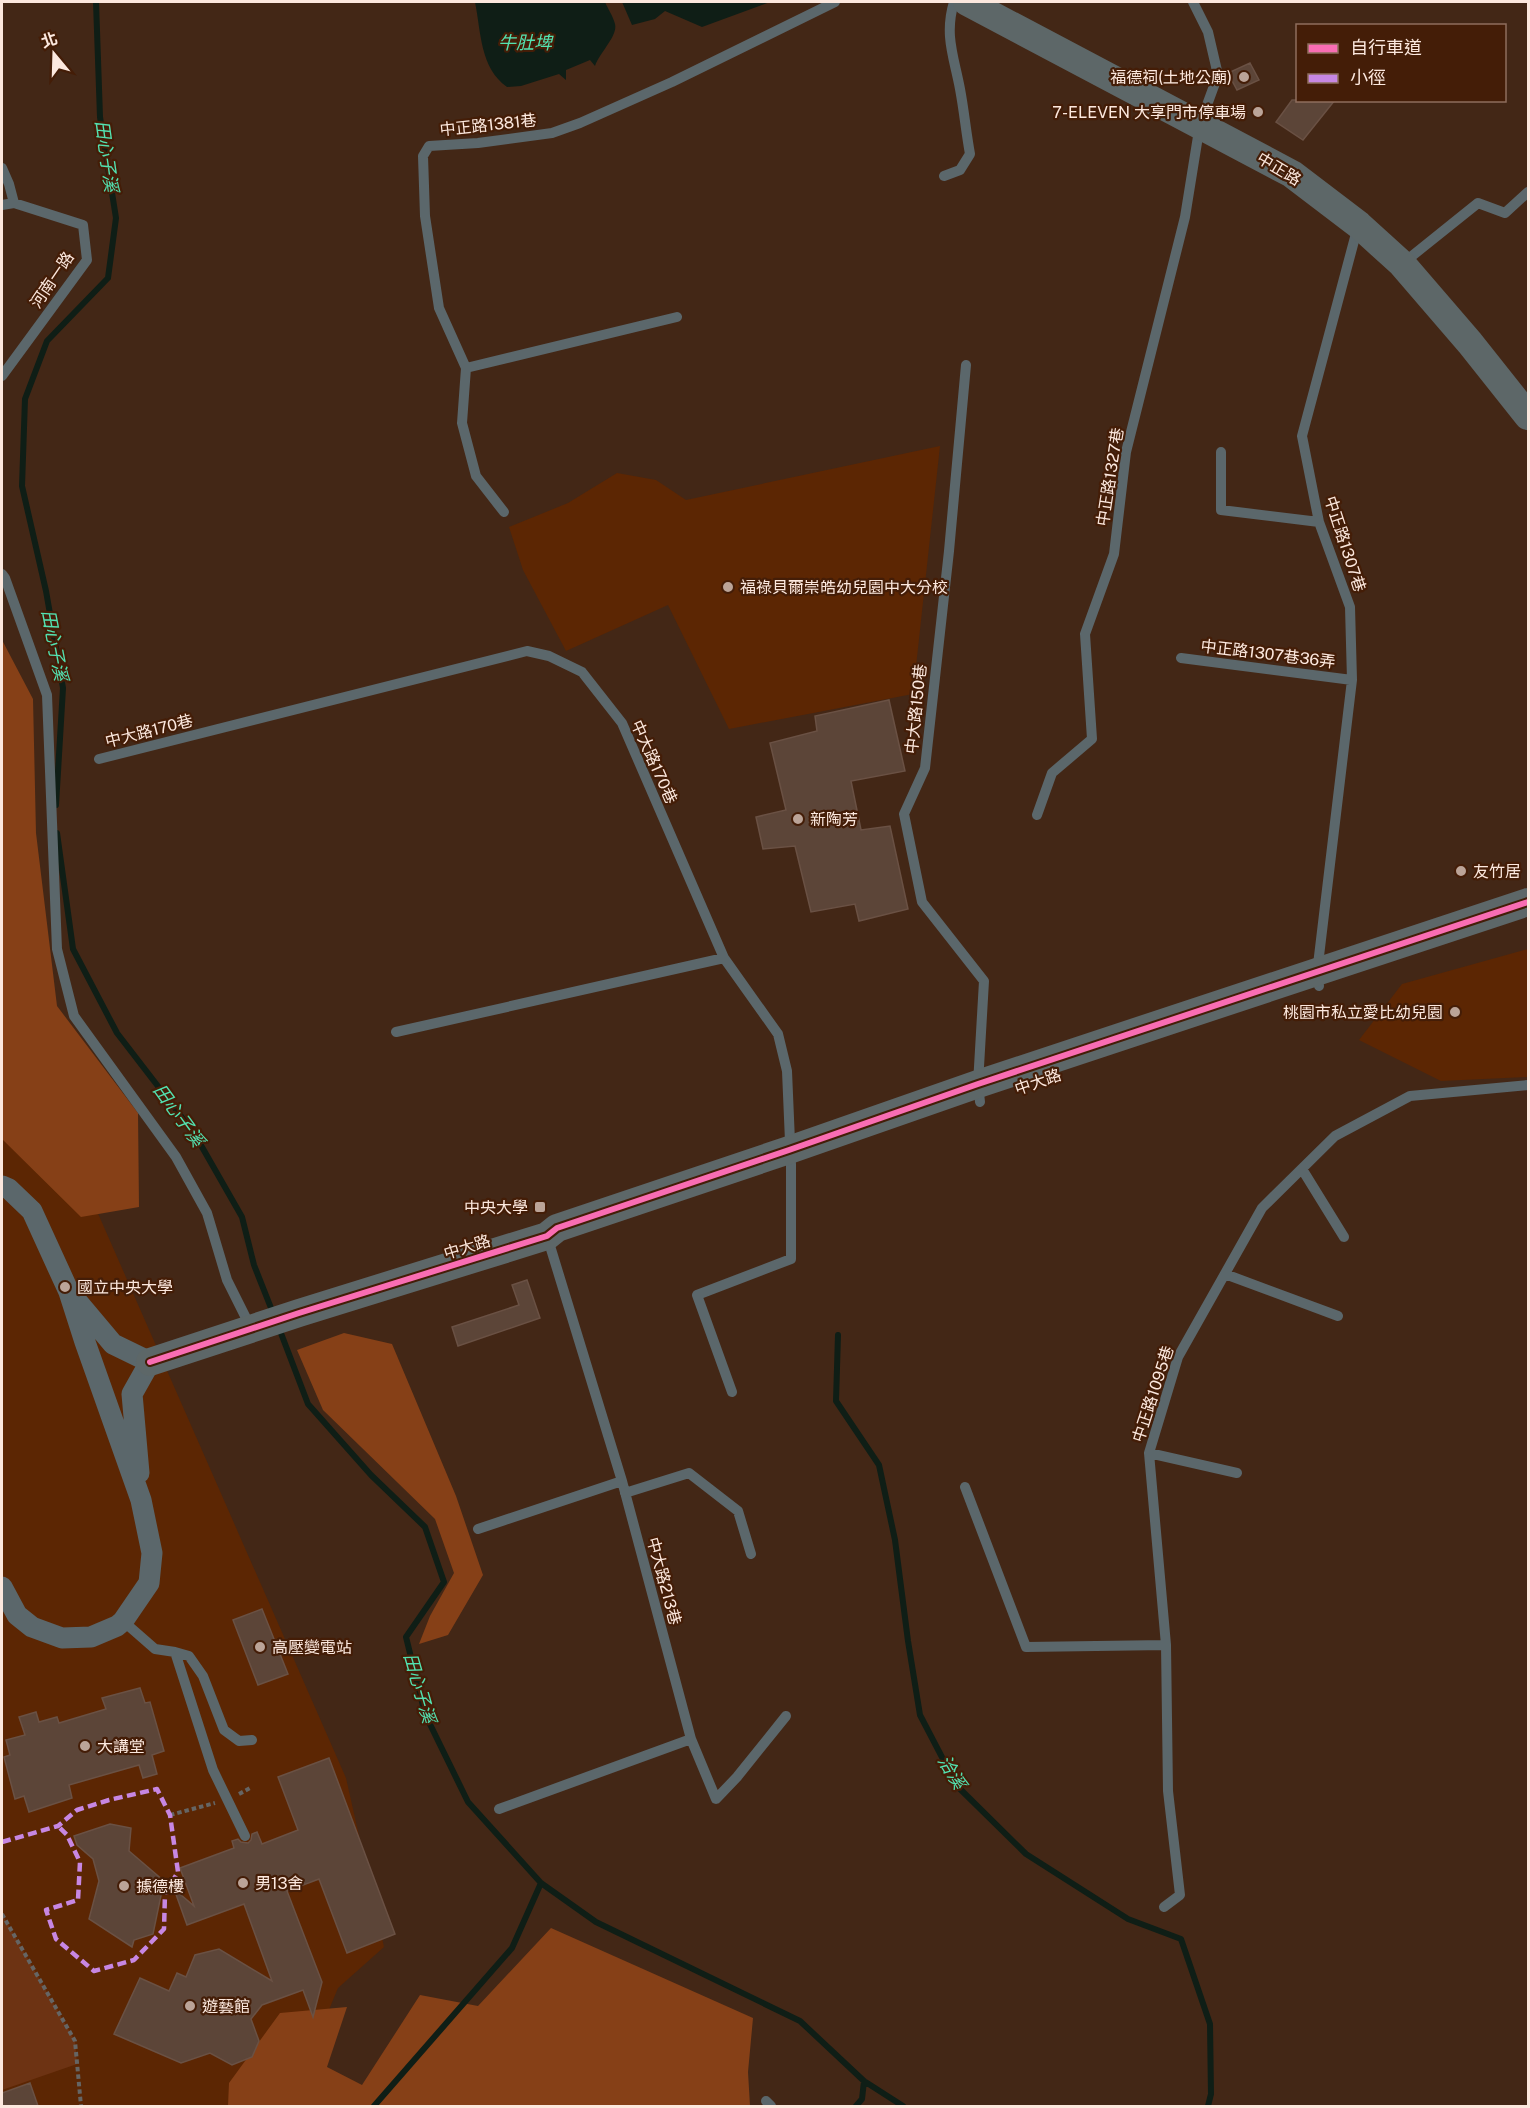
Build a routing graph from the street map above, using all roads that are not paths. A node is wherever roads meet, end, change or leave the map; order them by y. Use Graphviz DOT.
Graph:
graph roads {
  1 [pos="835,2"];
  2 [pos="954,2"];
  3 [pos="967,2"];
  4 [pos="1193,2"];
  5 [pos="1200,124"];
  6 [pos="2,168"];
  7 [pos="944,176"];
  8 [pos="1528,192"];
  9 [pos="14,203"];
  10 [pos="2,205"];
  11 [pos="1359,225"];
  12 [pos="1402,264"];
  13 [pos="677,317"];
  14 [pos="966,365"];
  15 [pos="466,368"];
  16 [pos="2,376"];
  17 [pos="1528,416"];
  18 [pos="1221,452"];
  19 [pos="504,512"];
  20 [pos="1319,522"];
  21 [pos="2,574"];
  22 [pos="1181,658"];
  23 [pos="1352,680"];
  24 [pos="99,759"];
  25 [pos="1037,814"];
  26 [pos="1528,902"];
  27 [pos="1528,919"];
  28 [pos="724,958"];
  29 [pos="1318,980"];
  30 [pos="396,1032"];
  31 [pos="1528,1085"];
  32 [pos="979,1093"];
  33 [pos="790,1158"];
  34 [pos="1302,1169"];
  35 [pos="2,1186"];
  36 [pos="547,1236"];
  37 [pos="1344,1237"];
  38 [pos="1225,1274"];
  39 [pos="69,1292"];
  40 [pos="1338,1316"];
  41 [pos="256,1327"];
  42 [pos="150,1362"];
  43 [pos="732,1392"];
  44 [pos="1149,1453"];
  45 [pos="1237,1473"];
  46 [pos="622,1481"];
  47 [pos="965,1487"];
  48 [pos="625,1493"];
  49 [pos="141,1500"];
  50 [pos="478,1529"];
  51 [pos="751,1554"];
  52 [pos="2,1587"];
  53 [pos="123,1621"];
  54 [pos="1166,1644"];
  55 [pos="175,1652"];
  56 [pos="786,1716"];
  57 [pos="252,1740"];
  58 [pos="691,1740"];
  59 [pos="499,1809"];
  60 [pos="245,1836"];
  61 [pos="1164,1907"];
  1 -- 15 [label="lane, 中正路1381巷"];
  2 -- 7 [label="lane"];
  3 -- 5 [label="street, 中正路"];
  4 -- 5 [label="lane"];
  5 -- 11 [label="street, 中正路"];
  5 -- 25 [label="lane, 中正路1327巷"];
  6 -- 9 [label="lane"];
  8 -- 12 [label="lane"];
  9 -- 10 [label="lane"];
  9 -- 16 [label="lane, 河南一路"];
  11 -- 12 [label="street, 中正路"];
  11 -- 20 [label="lane, 中正路1307巷"];
  12 -- 17 [label="street, 中正路"];
  13 -- 15 [label="lane"];
  14 -- 32 [label="lane, 中大路150巷"];
  15 -- 19 [label="lane, 中正路1381巷"];
  18 -- 20 [label="lane"];
  20 -- 23 [label="lane, 中正路1307巷"];
  21 -- 41 [label="lane"];
  22 -- 23 [label="lane, 中正路1307巷36弄"];
  23 -- 29 [label="lane, 中正路1307巷"];
  24 -- 28 [label="lane, 中大路170巷"];
  26 -- 29 [label="street"];
  27 -- 29 [label="street"];
  28 -- 30 [label="lane"];
  28 -- 33 [label="lane, 中大路170巷"];
  29 -- 32 [label="street, 中大路"];
  31 -- 34 [label="lane, 中正路1095巷"];
  32 -- 33 [label="street, 中大路"];
  33 -- 36 [label="street, 中大路"];
  33 -- 43 [label="lane, 中大路170巷"];
  34 -- 37 [label="lane"];
  34 -- 38 [label="lane, 中正路1095巷"];
  35 -- 39 [label="street"];
  36 -- 41 [label="street, 中大路"];
  36 -- 46 [label="lane, 中大路213巷"];
  38 -- 40 [label="lane"];
  38 -- 44 [label="lane, 中正路1095巷"];
  39 -- 42 [label="street"];
  39 -- 49 [label="street"];
  41 -- 42 [label="street, 中大路"];
  42 -- 49 [label="street"];
  44 -- 45 [label="lane"];
  44 -- 54 [label="lane, 中正路1095巷"];
  46 -- 48 [label="lane, 中大路213巷"];
  46 -- 50 [label="lane"];
  47 -- 54 [label="lane"];
  48 -- 51 [label="lane"];
  48 -- 58 [label="lane, 中大路213巷"];
  49 -- 53 [label="street"];
  52 -- 53 [label="street"];
  53 -- 55 [label="lane"];
  54 -- 61 [label="lane, 中正路1095巷"];
  55 -- 57 [label="lane"];
  55 -- 60 [label="lane"];
  56 -- 58 [label="lane, 中大路213巷"];
  58 -- 59 [label="lane"];
}
